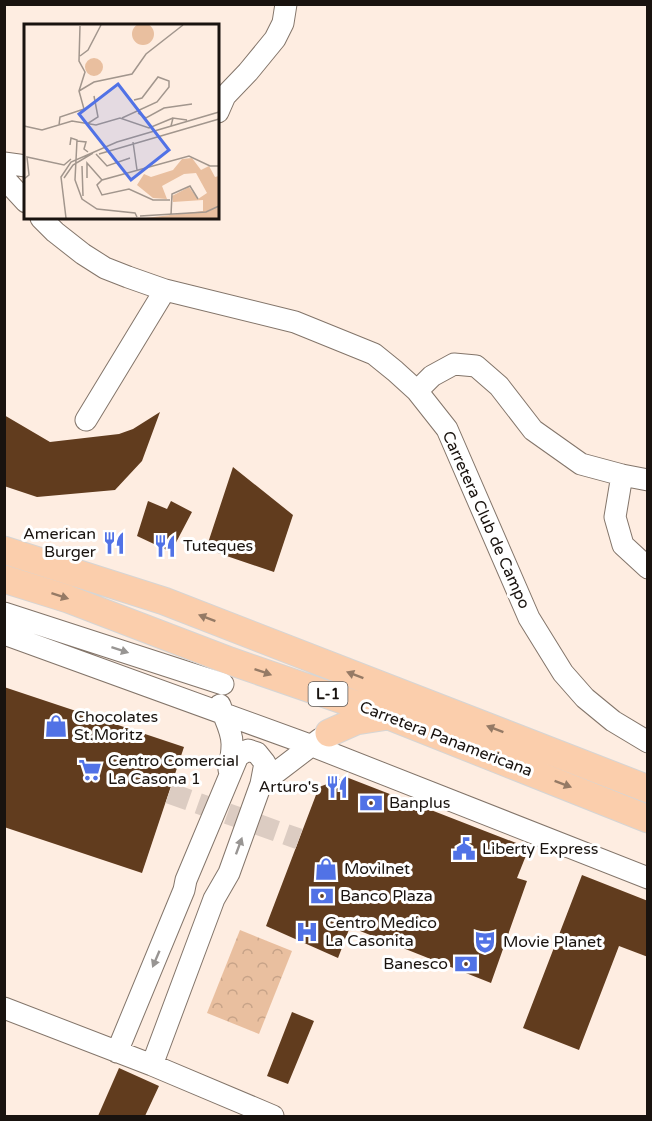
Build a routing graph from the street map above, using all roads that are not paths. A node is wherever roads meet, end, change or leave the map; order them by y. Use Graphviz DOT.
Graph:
graph roads {
  1 [pos="286,4"];
  2 [pos="219,110"];
  3 [pos="4,163"];
  4 [pos="24,166"];
  5 [pos="4,178"];
  6 [pos="24,200"];
  7 [pos="42,219"];
  8 [pos="165,290"];
  9 [pos="417,391"];
  10 [pos="86,420"];
  11 [pos="622,475"];
  12 [pos="648,480"];
  13 [pos="4,550"];
  14 [pos="648,568"];
  15 [pos="4,579"];
  16 [pos="4,613"];
  17 [pos="4,634"];
  18 [pos="227,672"];
  19 [pos="223,714"];
  20 [pos="389,716"];
  21 [pos="320,739"];
  22 [pos="648,742"];
  23 [pos="227,780"];
  24 [pos="261,784"];
  25 [pos="648,789"];
  26 [pos="648,819"];
  27 [pos="648,878"];
  28 [pos="184,890"];
  29 [pos="214,899"];
  30 [pos="4,1008"];
  31 [pos="117,1052"];
  32 [pos="152,1065"];
  33 [pos="273,1116"];
  1 -- 2 [label="street"];
  3 -- 4 [label="street"];
  5 -- 6 [label="street"];
  7 -- 8 [label="street, Carretera Club de Campo"];
  8 -- 9 [label="street, Carretera Club de Campo"];
  8 -- 10 [label="street"];
  9 -- 11 [label="street"];
  9 -- 22 [label="street, Carretera Club de Campo"];
  11 -- 12 [label="street"];
  11 -- 14 [label="street"];
  25 -- 13 [label="main road, Carretera Panamericana / L-1, one-way"];
  15 -- 18 [label="main road, Carretera Panamericana / L-1, one-way"];
  16 -- 18 [label="street, one-way"];
  17 -- 19 [label="street"];
  18 -- 19 [label="street"];
  18 -- 20 [label="main road, Carretera Panamericana / L-1, one-way"];
  19 -- 21 [label="street"];
  19 -- 23 [label="street"];
  20 -- 21 [label="main road"];
  20 -- 26 [label="main road, Carretera Panamericana / L-1, one-way"];
  21 -- 24 [label="street"];
  21 -- 27 [label="street"];
  23 -- 24 [label="street"];
  23 -- 28 [label="street"];
  29 -- 24 [label="street, one-way"];
  28 -- 29 [label="street"];
  28 -- 31 [label="street, one-way"];
  29 -- 32 [label="street"];
  30 -- 31 [label="street"];
  31 -- 32 [label="street"];
  32 -- 33 [label="street"];
}
